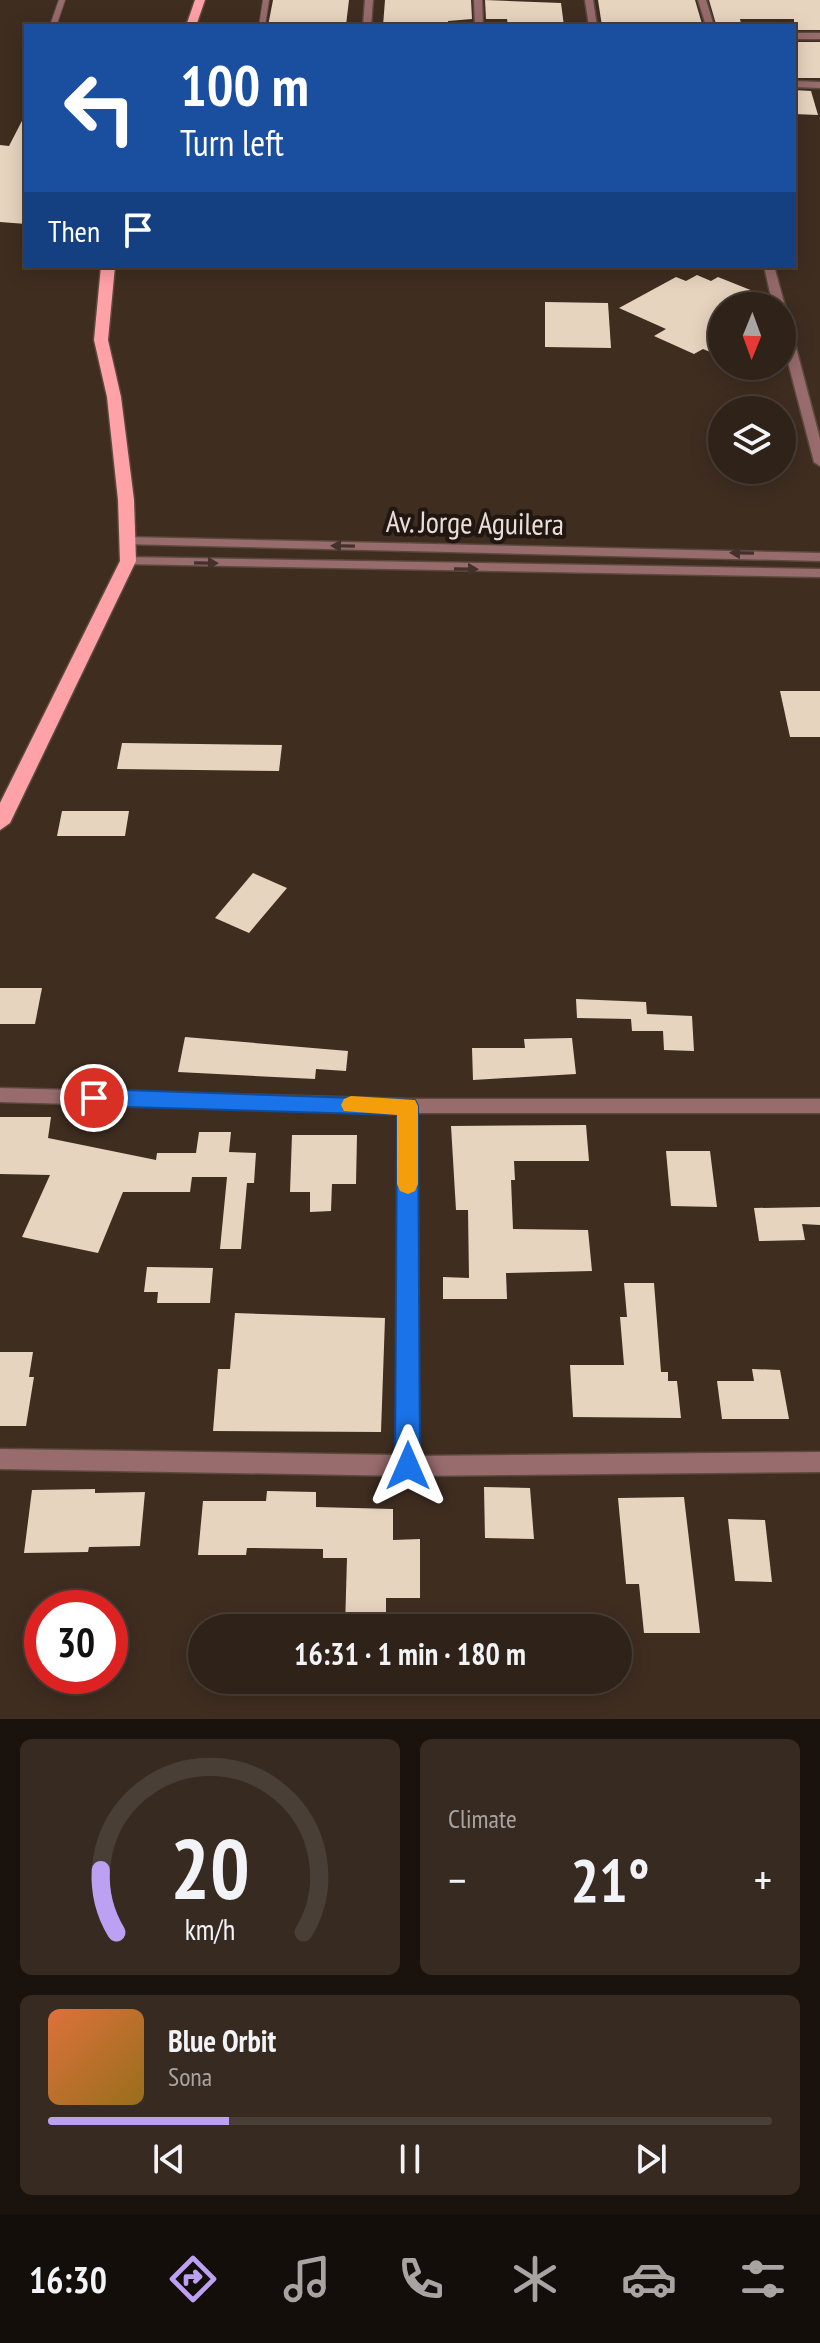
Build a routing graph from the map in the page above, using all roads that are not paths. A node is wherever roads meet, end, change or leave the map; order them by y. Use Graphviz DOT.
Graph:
graph roads {
  1 [pos="62,0"];
  2 [pos="200,0"];
  3 [pos="266,0"];
  4 [pos="369,0"];
  5 [pos="478,0"];
  6 [pos="589,0"];
  7 [pos="702,0"];
  8 [pos="54,24"];
  9 [pos="192,24"];
  10 [pos="262,24"];
  11 [pos="367,24"];
  12 [pos="479,24"];
  13 [pos="593,24"];
  14 [pos="709,24"];
  15 [pos="796,36"];
  16 [pos="820,36"];
  17 [pos="796,84"];
  18 [pos="820,85"];
  19 [pos="108,268"];
  20 [pos="770,268"];
  21 [pos="776,292"];
  22 [pos="796,367"];
  23 [pos="817,442"];
  24 [pos="820,462"];
  25 [pos="128,541"];
  26 [pos="820,557"];
  27 [pos="128,561"];
  28 [pos="820,573"];
  29 [pos="0,823"];
  30 [pos="0,1095"];
  31 [pos="408,1106"];
  32 [pos="820,1106"];
  33 [pos="0,1459"];
  34 [pos="820,1462"];
  35 [pos="408,1466"];
  1 -- 8 [label="lane"];
  2 -- 9 [label="main road"];
  3 -- 10 [label="lane"];
  4 -- 11 [label="street"];
  5 -- 12 [label="street"];
  6 -- 13 [label="street"];
  7 -- 14 [label="street"];
  15 -- 16 [label="street"];
  17 -- 18 [label="street"];
  19 -- 25 [label="main road"];
  20 -- 21 [label="street"];
  22 -- 23 [label="street"];
  23 -- 24 [label="street"];
  26 -- 25 [label="street, Av. Jorge Aguilera, one-way"];
  25 -- 27 [label="main road"];
  27 -- 28 [label="street, Av. Jorge Aguilera, one-way"];
  27 -- 29 [label="main road"];
  30 -- 31 [label="street"];
  31 -- 32 [label="street"];
  31 -- 35 [label="street"];
  33 -- 35 [label="street"];
  34 -- 35 [label="street"];
}
